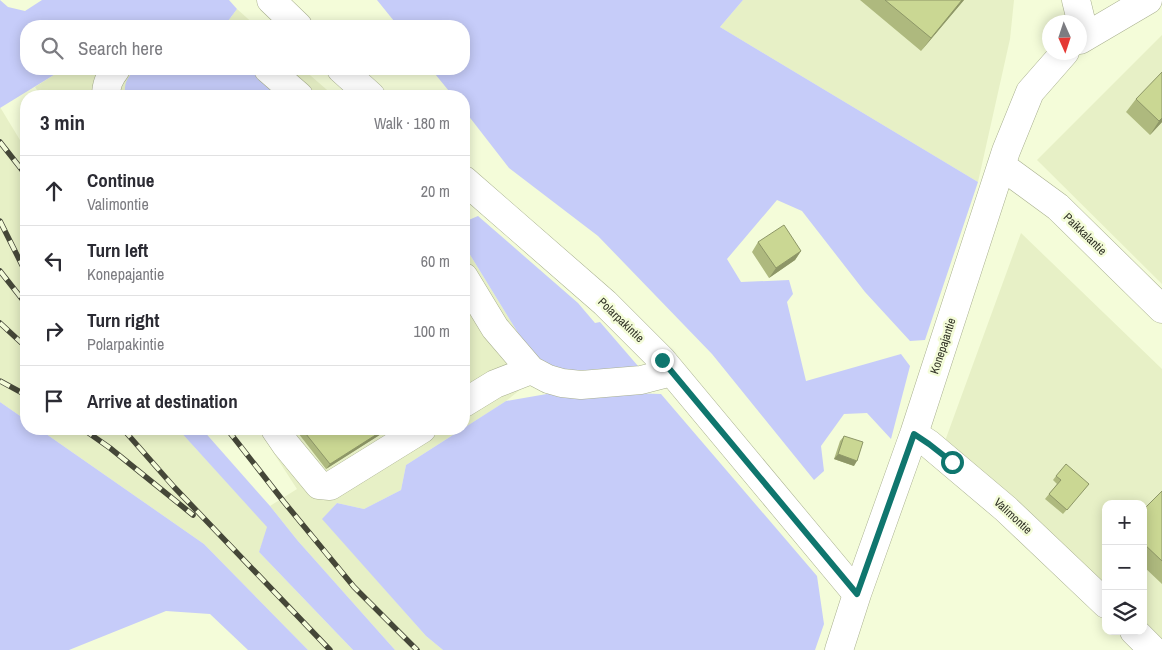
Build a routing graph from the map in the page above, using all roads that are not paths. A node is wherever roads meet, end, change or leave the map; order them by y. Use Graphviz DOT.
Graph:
graph roads {
  1 [pos="271,0"];
  2 [pos="1076,0"];
  3 [pos="1148,0"];
  4 [pos="1080,15"];
  5 [pos="292,20"];
  6 [pos="1087,36"];
  7 [pos="1060,60"];
  8 [pos="111,75"];
  9 [pos="275,75"];
  10 [pos="349,75"];
  11 [pos="106,90"];
  12 [pos="291,90"];
  13 [pos="365,90"];
  14 [pos="1002,166"];
  15 [pos="470,188"];
  16 [pos="470,287"];
  17 [pos="1162,309"];
  18 [pos="531,370"];
  19 [pos="672,372"];
  20 [pos="470,399"];
  21 [pos="914,434"];
  22 [pos="279,435"];
  23 [pos="412,435"];
  24 [pos="857,594"];
  25 [pos="1102,600"];
  26 [pos="1138,635"];
  27 [pos="839,650"];
  28 [pos="1153,650"];
  1 -- 5 [label="street"];
  2 -- 4 [label="street"];
  3 -- 6 [label="street, Konepajantie"];
  7 -- 14 [label="street, Konepajantie"];
  8 -- 11 [label="street"];
  9 -- 12 [label="street"];
  10 -- 13 [label="street"];
  14 -- 17 [label="street, Paikkalantie"];
  14 -- 21 [label="street, Konepajantie"];
  15 -- 19 [label="street, Polarpakintie"];
  16 -- 18 [label="street"];
  18 -- 19 [label="street"];
  18 -- 20 [label="street"];
  19 -- 24 [label="street, Polarpakintie"];
  21 -- 24 [label="street, Konepajantie"];
  21 -- 25 [label="street, Valimontie"];
  22 -- 23 [label="street"];
  24 -- 27 [label="street, Konepajantie"];
  26 -- 28 [label="street"];
}
